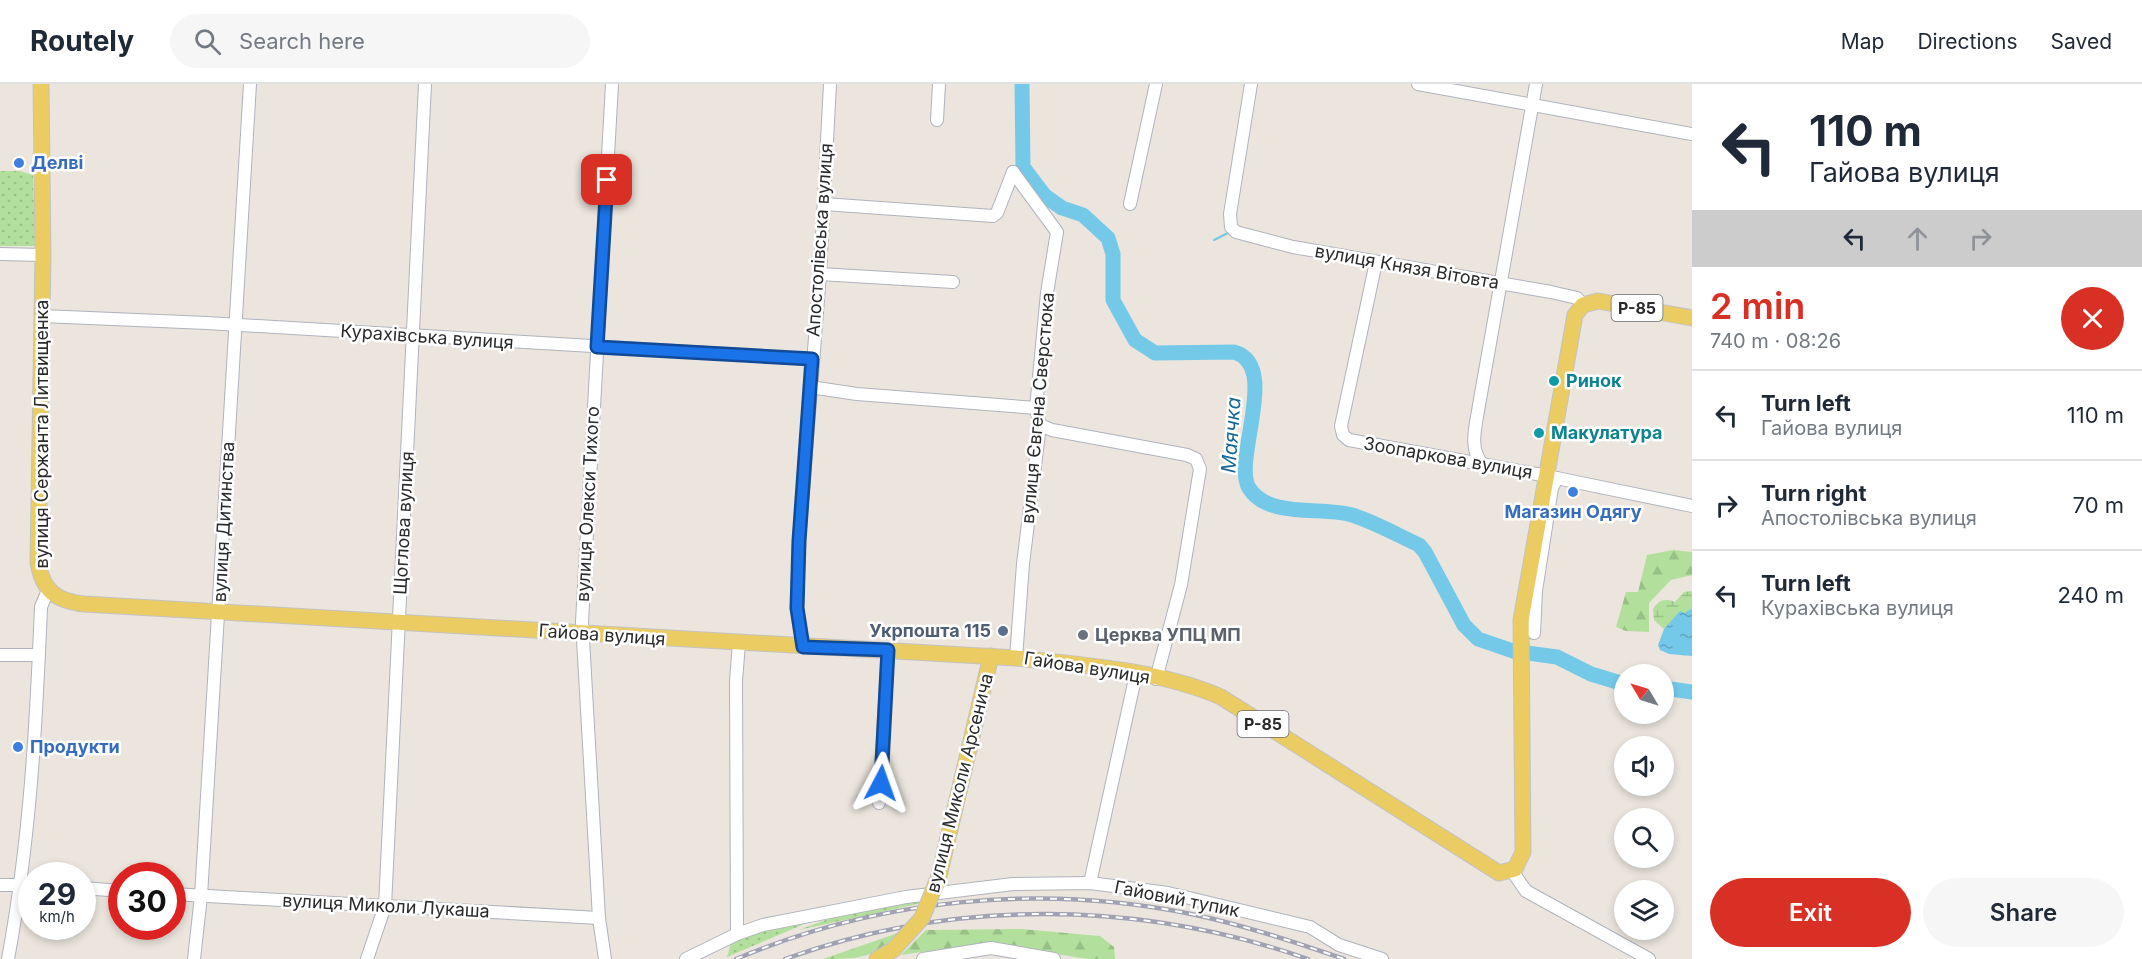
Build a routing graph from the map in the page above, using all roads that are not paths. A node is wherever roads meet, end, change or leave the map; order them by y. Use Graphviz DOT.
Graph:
graph roads {
  1 [pos="41,84"];
  2 [pos="250,84"];
  3 [pos="425,84"];
  4 [pos="612,84"];
  5 [pos="830,84"];
  6 [pos="939,84"];
  7 [pos="1156,84"];
  8 [pos="1251,84"];
  9 [pos="1418,84"];
  10 [pos="1536,84"];
  11 [pos="1533,106"];
  12 [pos="937,120"];
  13 [pos="1692,134"];
  14 [pos="824,204"];
  15 [pos="1130,204"];
  16 [pos="0,254"];
  17 [pos="43,255"];
  18 [pos="1376,262"];
  19 [pos="820,274"];
  20 [pos="953,282"];
  21 [pos="1500,283"];
  22 [pos="1583,305"];
  23 [pos="42,316"];
  24 [pos="1692,318"];
  25 [pos="235,326"];
  26 [pos="415,335"];
  27 [pos="597,347"];
  28 [pos="812,359"];
  29 [pos="810,387"];
  30 [pos="1036,408"];
  31 [pos="1040,425"];
  32 [pos="1484,465"];
  33 [pos="1552,477"];
  34 [pos="1692,506"];
  35 [pos="48,590"];
  36 [pos="219,611"];
  37 [pos="398,622"];
  38 [pos="582,634"];
  39 [pos="739,643"];
  40 [pos="803,647"];
  41 [pos="888,650"];
  42 [pos="0,655"];
  43 [pos="39,655"];
  44 [pos="991,656"];
  45 [pos="1016,657"];
  46 [pos="1136,674"];
  47 [pos="1156,679"];
  48 [pos="879,803"];
  49 [pos="29,862"];
  50 [pos="1512,872"];
  51 [pos="1090,883"];
  52 [pos="0,885"];
  53 [pos="18,885"];
  54 [pos="186,895"];
  55 [pos="201,896"];
  56 [pos="385,906"];
  57 [pos="600,918"];
  58 [pos="18,920"];
  59 [pos="737,934"];
  60 [pos="992,953"];
  61 [pos="886,956"];
  62 [pos="8,959"];
  63 [pos="194,959"];
  64 [pos="367,959"];
  65 [pos="605,959"];
  66 [pos="686,959"];
  67 [pos="923,959"];
  68 [pos="1054,959"];
  69 [pos="1382,959"];
  70 [pos="1649,959"];
  1 -- 17 [label="main road, вулиця Сержанта Литвищенка"];
  2 -- 25 [label="street, вулиця Дитинства"];
  3 -- 26 [label="street, Щоглова вулиця"];
  4 -- 27 [label="street, вулиця Олекси Тихого"];
  5 -- 14 [label="street, Апостолівська вулиця"];
  6 -- 12 [label="street"];
  7 -- 15 [label="street"];
  8 -- 18 [label="street, вулиця Князя Вітовта"];
  9 -- 11 [label="street"];
  10 -- 11 [label="street"];
  11 -- 13 [label="street"];
  11 -- 21 [label="street"];
  14 -- 19 [label="street, Апостолівська вулиця"];
  14 -- 30 [label="street, вулиця Євгена Сверстюка"];
  16 -- 17 [label="street"];
  17 -- 23 [label="main road, вулиця Сержанта Литвищенка"];
  18 -- 21 [label="street, вулиця Князя Вітовта"];
  18 -- 32 [label="street, Зоопаркова вулиця"];
  19 -- 20 [label="street"];
  19 -- 28 [label="street, Апостолівська вулиця"];
  21 -- 22 [label="street, вулиця Князя Вітовта"];
  21 -- 32 [label="street"];
  22 -- 24 [label="main road, вулиця Князя Вітовта / Р-85"];
  22 -- 33 [label="main road"];
  23 -- 25 [label="street, Курахівська вулиця"];
  23 -- 35 [label="main road, вулиця Сержанта Литвищенка"];
  25 -- 26 [label="street, Курахівська вулиця"];
  25 -- 36 [label="street, вулиця Дитинства"];
  26 -- 27 [label="street, Курахівська вулиця"];
  26 -- 37 [label="street, Щоглова вулиця"];
  27 -- 28 [label="street, Курахівська вулиця"];
  27 -- 38 [label="street, вулиця Олекси Тихого"];
  28 -- 29 [label="street, Апостолівська вулиця"];
  29 -- 30 [label="street"];
  29 -- 40 [label="street, Апостолівська вулиця"];
  30 -- 31 [label="street, вулиця Євгена Сверстюка"];
  31 -- 45 [label="street, вулиця Євгена Сверстюка"];
  31 -- 47 [label="street"];
  32 -- 33 [label="street, Зоопаркова вулиця"];
  33 -- 34 [label="street, Зоопаркова вулиця"];
  33 -- 50 [label="main road"];
  35 -- 36 [label="main road, Гайова вулиця"];
  35 -- 43 [label="street, вулиця Сержанта Литвищенка"];
  36 -- 37 [label="main road, Гайова вулиця"];
  36 -- 55 [label="street, вулиця Дитинства"];
  37 -- 38 [label="main road, Гайова вулиця"];
  37 -- 56 [label="street, Щоглова вулиця"];
  38 -- 39 [label="main road, Гайова вулиця"];
  38 -- 57 [label="street, вулиця Олекси Тихого"];
  39 -- 40 [label="main road, Гайова вулиця"];
  39 -- 59 [label="street"];
  40 -- 41 [label="main road, Гайова вулиця"];
  41 -- 44 [label="main road, Гайова вулиця"];
  41 -- 48 [label="street"];
  42 -- 43 [label="street"];
  43 -- 49 [label="street, вулиця Сержанта Литвищенка"];
  44 -- 45 [label="main road, Гайова вулиця / Р-85"];
  44 -- 61 [label="main road, вулиця Миколи Арсенича, bridge"];
  45 -- 46 [label="main road, Гайова вулиця / Р-85"];
  46 -- 47 [label="main road, Гайова вулиця / Р-85"];
  46 -- 51 [label="street"];
  47 -- 50 [label="main road, Гайова вулиця / Р-85"];
  50 -- 70 [label="street"];
  51 -- 59 [label="street, Гайовий тупик"];
  51 -- 69 [label="street, Гайовий тупик"];
  52 -- 53 [label="street"];
  54 -- 55 [label="street, вулиця Миколи Лукаша"];
  55 -- 56 [label="street, вулиця Миколи Лукаша"];
  55 -- 63 [label="street, вулиця Дитинства"];
  56 -- 57 [label="street, вулиця Миколи Лукаша"];
  56 -- 64 [label="street, Щоглова вулиця"];
  57 -- 65 [label="street, вулиця Олекси Тихого"];
  58 -- 62 [label="street, вулиця Сержанта Литвищенка"];
  59 -- 66 [label="street, Гайовий тупик"];
  60 -- 67 [label="street"];
  60 -- 68 [label="street"];
}
